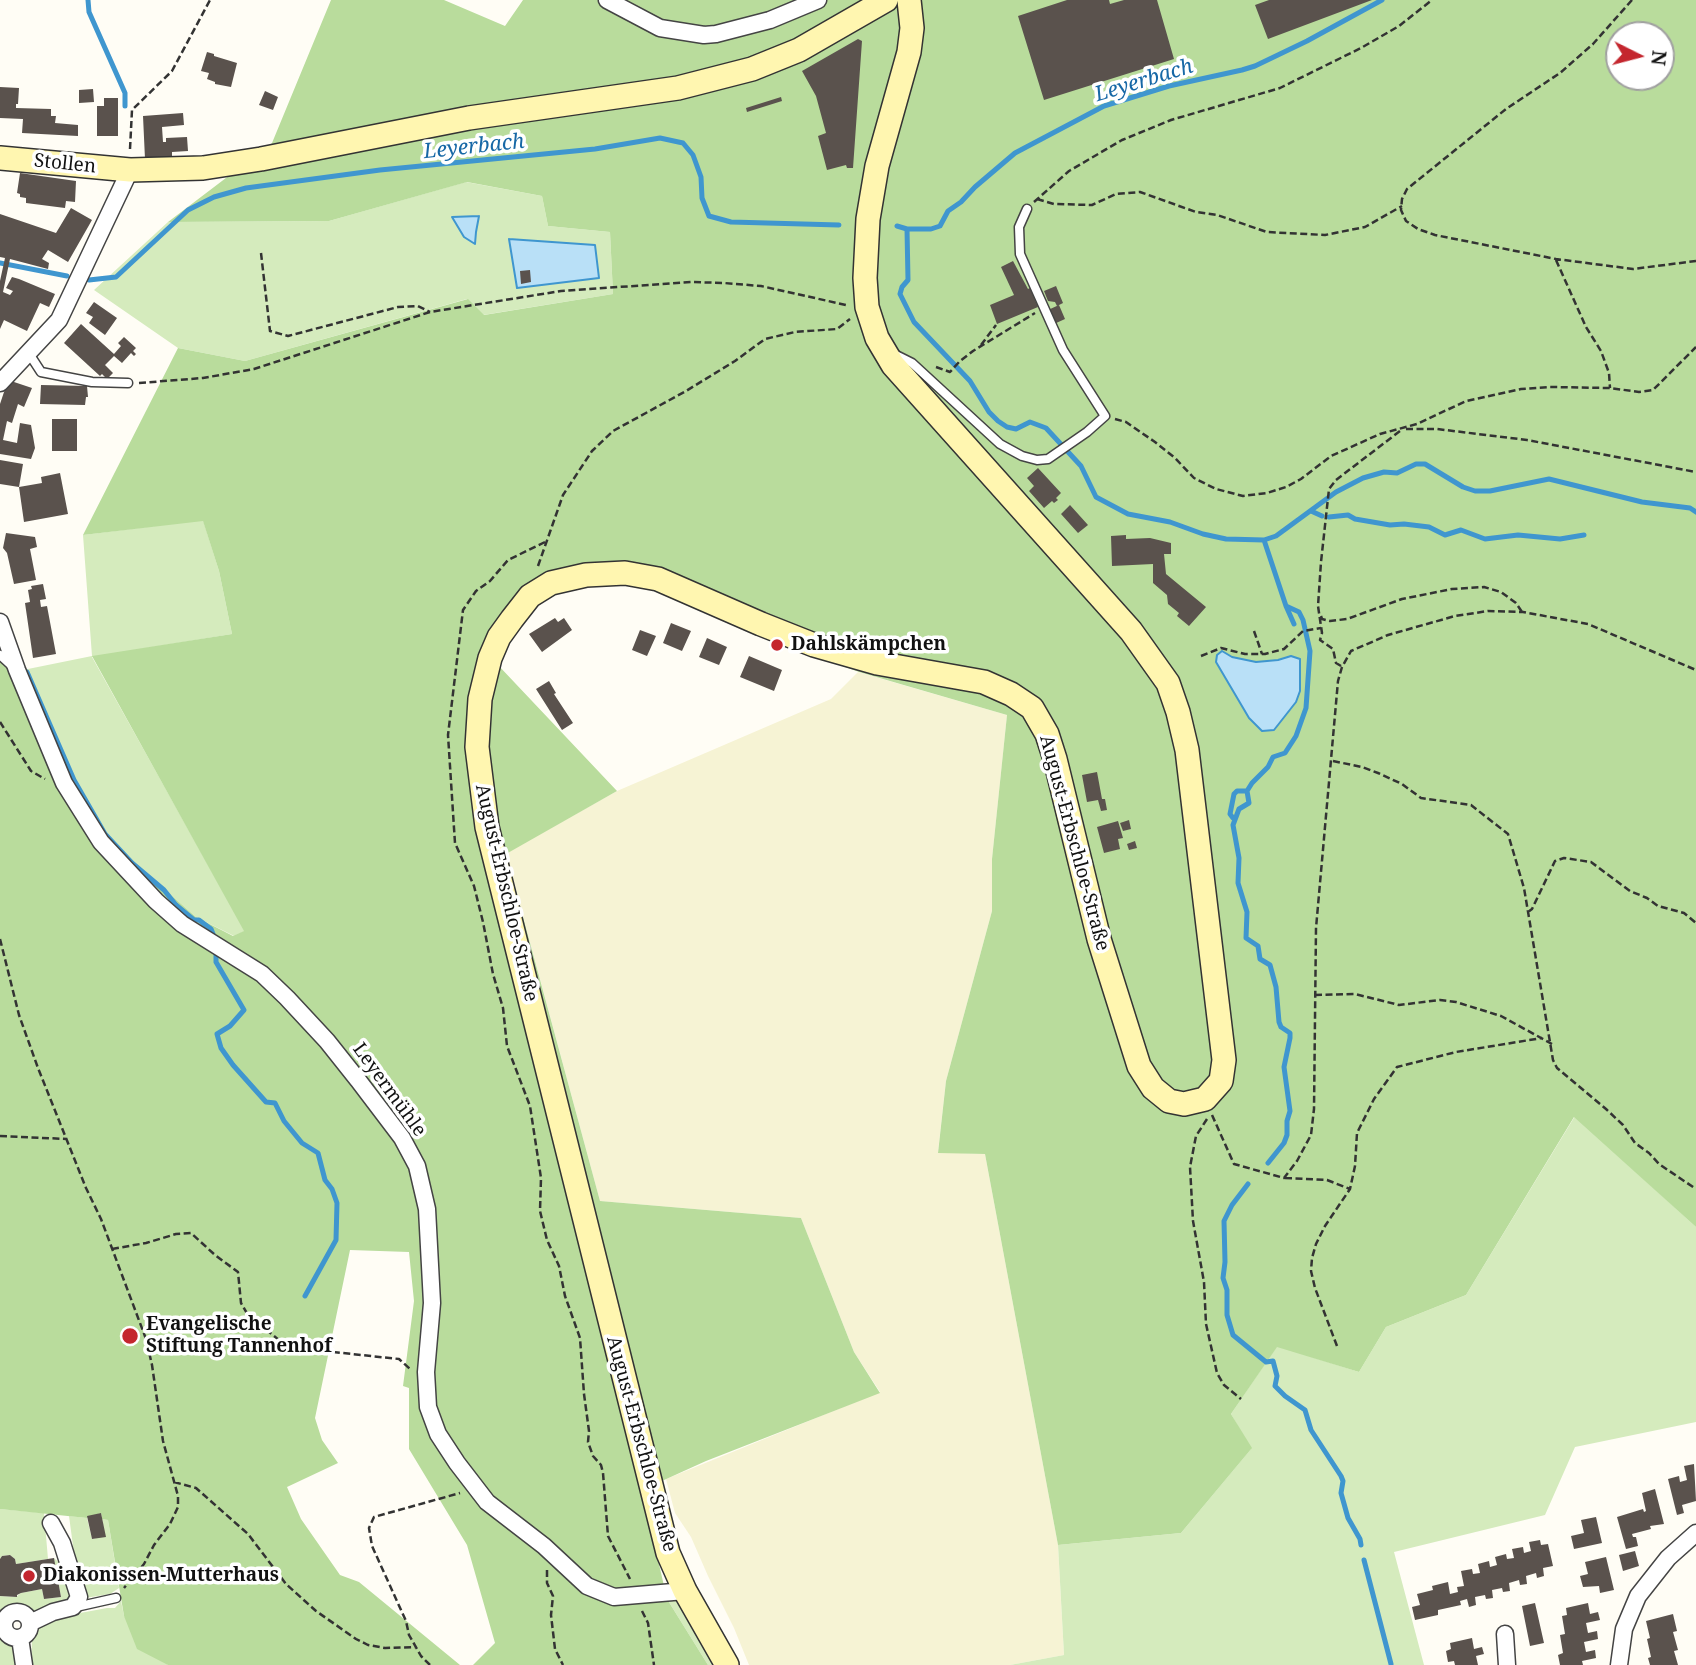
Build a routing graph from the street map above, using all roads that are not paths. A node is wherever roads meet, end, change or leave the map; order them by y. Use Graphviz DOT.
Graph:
graph roads {
  1 [pos="607,0"];
  2 [pos="818,0"];
  3 [pos="886,0"];
  4 [pos="909,0"];
  5 [pos="0,158"];
  6 [pos="130,170"];
  7 [pos="1027,209"];
  8 [pos="882,348"];
  9 [pos="27,352"];
  10 [pos="0,383"];
  11 [pos="128,383"];
  12 [pos="0,622"];
  13 [pos="0,655"];
  14 [pos="17,670"];
  15 [pos="51,1523"];
  16 [pos="1696,1532"];
  17 [pos="685,1591"];
  18 [pos="116,1598"];
  19 [pos="73,1607"];
  20 [pos="32,1622"];
  21 [pos="2,1630"];
  22 [pos="1504,1634"];
  23 [pos="20,1638"];
  24 [pos="24,1665"];
  25 [pos="727,1665"];
  26 [pos="1507,1665"];
  27 [pos="1619,1665"];
  1 -- 2 [label="street"];
  3 -- 6 [label="main road, Stollen"];
  4 -- 8 [label="main road, August-Erbschloe-Straße"];
  5 -- 6 [label="main road, Stollen"];
  6 -- 9 [label="street, Stollen"];
  7 -- 8 [label="lane"];
  8 -- 17 [label="main road, August-Erbschloe-Straße"];
  9 -- 10 [label="street"];
  9 -- 11 [label="lane"];
  12 -- 14 [label="street, Leyermühle"];
  13 -- 14 [label="lane"];
  14 -- 17 [label="street, Leyermühle"];
  15 -- 19 [label="street"];
  16 -- 27 [label="street"];
  17 -- 25 [label="main road, August-Erbschloe-Straße"];
  18 -- 19 [label="lane"];
  19 -- 20 [label="street"];
  20 -- 21 [label="street"];
  20 -- 23 [label="street"];
  21 -- 23 [label="street"];
  22 -- 26 [label="street"];
  23 -- 24 [label="street"];
}
